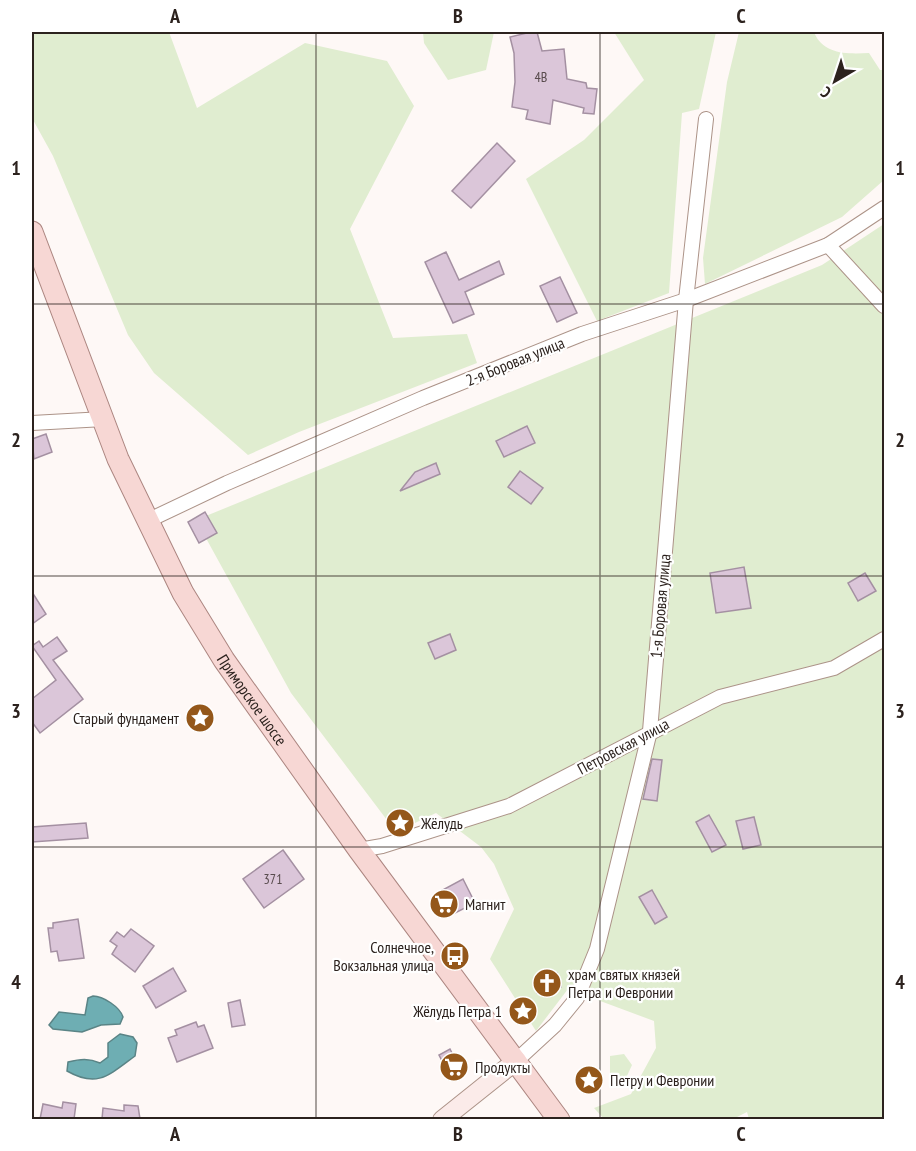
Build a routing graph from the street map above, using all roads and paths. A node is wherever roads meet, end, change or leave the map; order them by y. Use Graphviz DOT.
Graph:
graph roads {
  1 [pos="706,119"];
  2 [pos="885,208"];
  3 [pos="32,232"];
  4 [pos="828,245"];
  5 [pos="686,300"];
  6 [pos="885,306"];
  7 [pos="104,419"];
  8 [pos="32,423"];
  9 [pos="147,521"];
  10 [pos="885,639"];
  11 [pos="650,731"];
  12 [pos="359,850"];
  13 [pos="517,1060"];
  14 [pos="442,1119"];
  15 [pos="559,1119"];
  1 -- 5 [label="street, 1-я Боровая улица"];
  2 -- 4 [label="street, 2-я Боровая улица"];
  3 -- 7 [label="main road, Приморское шоссе"];
  4 -- 5 [label="street, 2-я Боровая улица"];
  4 -- 6 [label="street"];
  5 -- 9 [label="street, 2-я Боровая улица"];
  5 -- 11 [label="street, 1-я Боровая улица"];
  7 -- 8 [label="street"];
  7 -- 9 [label="main road, Приморское шоссе"];
  9 -- 12 [label="main road, Приморское шоссе"];
  10 -- 11 [label="street, Петровская улица"];
  11 -- 12 [label="street, Петровская улица"];
  11 -- 13 [label="street, 1-я Боровая улица"];
  12 -- 13 [label="main road, Приморское шоссе"];
  13 -- 14 [label="street"];
  13 -- 15 [label="main road, Приморское шоссе"];
}
